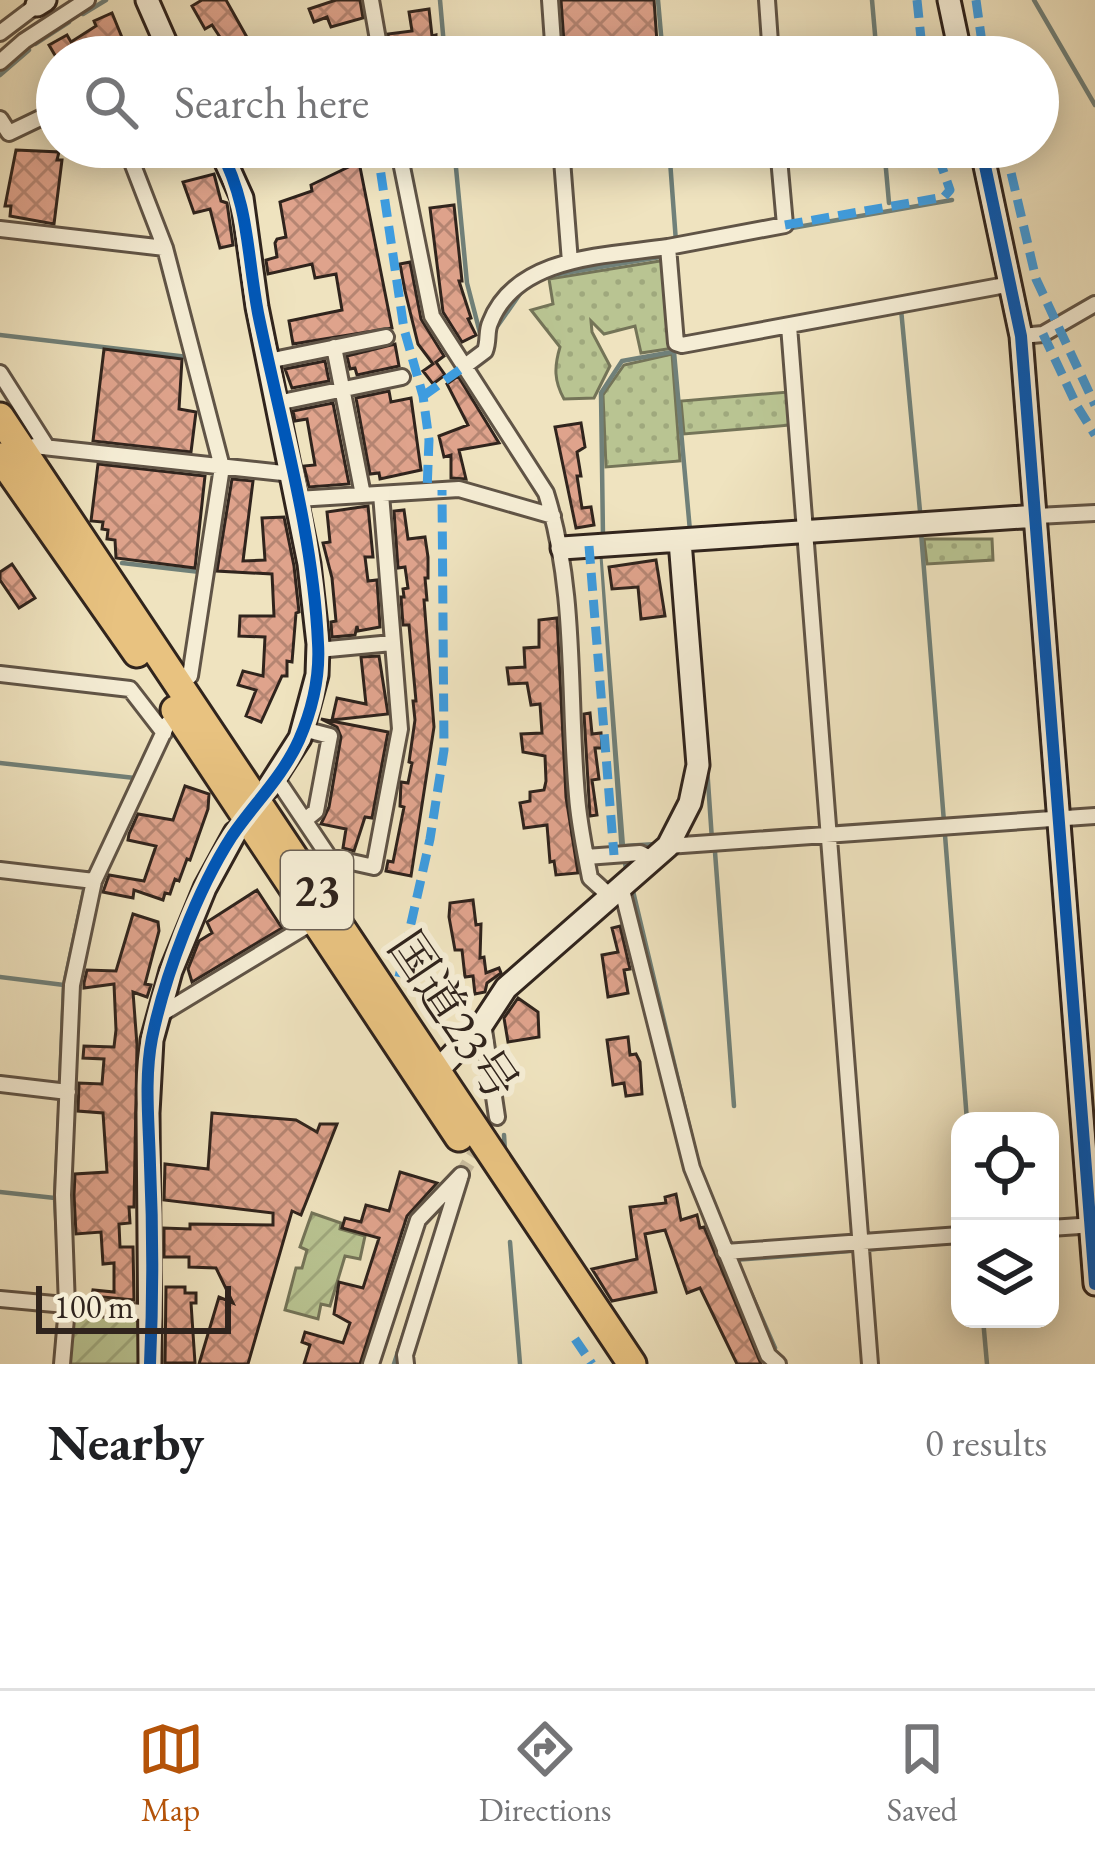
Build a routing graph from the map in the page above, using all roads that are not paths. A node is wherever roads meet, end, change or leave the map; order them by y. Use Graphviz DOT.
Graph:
graph roads {
  1 [pos="87,0"];
  2 [pos="147,0"];
  3 [pos="370,0"];
  4 [pos="550,0"];
  5 [pos="767,0"];
  6 [pos="949,0"];
  7 [pos="41,2"];
  8 [pos="0,33"];
  9 [pos="36,36"];
  10 [pos="36,36"];
  11 [pos="163,36"];
  12 [pos="377,36"];
  13 [pos="553,36"];
  14 [pos="770,36"];
  15 [pos="957,36"];
  16 [pos="0,62"];
  17 [pos="0,119"];
  18 [pos="36,120"];
  19 [pos="133,168"];
  20 [pos="228,168"];
  21 [pos="402,168"];
  22 [pos="563,168"];
  23 [pos="780,168"];
  24 [pos="986,168"];
  25 [pos="0,229"];
  26 [pos="668,247"];
  27 [pos="160,248"];
  28 [pos="570,262"];
  29 [pos="1011,284"];
  30 [pos="1095,304"];
  31 [pos="789,326"];
  32 [pos="1022,336"];
  33 [pos="386,337"];
  34 [pos="334,347"];
  35 [pos="268,361"];
  36 [pos="465,366"];
  37 [pos="0,374"];
  38 [pos="402,377"];
  39 [pos="342,389"];
  40 [pos="277,403"];
  41 [pos="0,417"];
  42 [pos="0,457"];
  43 [pos="222,467"];
  44 [pos="292,474"];
  45 [pos="381,494"];
  46 [pos="363,495"];
  47 [pos="297,499"];
  48 [pos="1095,513"];
  49 [pos="553,516"];
  50 [pos="1037,516"];
  51 [pos="804,530"];
  52 [pos="680,541"];
  53 [pos="562,548"];
  54 [pos="392,643"];
  55 [pos="318,650"];
  56 [pos="0,674"];
  57 [pos="190,676"];
  58 [pos="303,729"];
  59 [pos="272,783"];
  60 [pos="1095,816"];
  61 [pos="1060,819"];
  62 [pos="304,820"];
  63 [pos="235,833"];
  64 [pos="828,836"];
  65 [pos="660,852"];
  66 [pos="586,857"];
  67 [pos="0,870"];
  68 [pos="623,875"];
  69 [pos="94,881"];
  70 [pos="313,922"];
  71 [pos="158,1016"];
  72 [pos="483,1023"];
  73 [pos="437,1071"];
  74 [pos="0,1084"];
  75 [pos="68,1092"];
  76 [pos="497,1117"];
  77 [pos="1059,1228"];
  78 [pos="1092,1228"];
  79 [pos="951,1236"];
  80 [pos="861,1247"];
  81 [pos="728,1252"];
  82 [pos="1095,1284"];
  83 [pos="0,1299"];
  84 [pos="68,1307"];
  85 [pos="152,1313"];
  86 [pos="62,1364"];
  87 [pos="150,1364"];
  88 [pos="371,1364"];
  89 [pos="406,1364"];
  90 [pos="614,1364"];
  91 [pos="632,1364"];
  92 [pos="778,1364"];
  93 [pos="870,1364"];
  1 -- 9 [label="street"];
  2 -- 11 [label="street"];
  3 -- 12 [label="street"];
  4 -- 13 [label="street"];
  5 -- 14 [label="street"];
  6 -- 15 [label="street"];
  7 -- 8 [label="street"];
  10 -- 16 [label="street"];
  17 -- 18 [label="street"];
  19 -- 27 [label="street"];
  20 -- 35 [label="street"];
  21 -- 36 [label="street"];
  22 -- 28 [label="street"];
  23 -- 26 [label="street"];
  24 -- 29 [label="street"];
  25 -- 27 [label="street"];
  26 -- 28 [label="street"];
  26 -- 31 [label="street"];
  27 -- 43 [label="street"];
  28 -- 36 [label="street"];
  29 -- 31 [label="street"];
  29 -- 32 [label="street"];
  30 -- 32 [label="street"];
  31 -- 51 [label="street"];
  32 -- 50 [label="street"];
  33 -- 34 [label="street"];
  34 -- 35 [label="street"];
  34 -- 39 [label="street"];
  35 -- 40 [label="street"];
  36 -- 49 [label="street"];
  37 -- 43 [label="street"];
  38 -- 39 [label="street"];
  39 -- 40 [label="street"];
  39 -- 46 [label="street"];
  40 -- 44 [label="street"];
  41 -- 73 [label="highway, 国道23号 / 23"];
  42 -- 70 [label="highway, 国道23号 / 23"];
  43 -- 44 [label="street"];
  43 -- 57 [label="street"];
  44 -- 47 [label="street"];
  45 -- 46 [label="street"];
  45 -- 49 [label="street"];
  45 -- 54 [label="street"];
  46 -- 47 [label="street"];
  47 -- 55 [label="street"];
  48 -- 50 [label="street"];
  49 -- 53 [label="street"];
  50 -- 51 [label="street"];
  50 -- 61 [label="street"];
  51 -- 52 [label="street"];
  51 -- 64 [label="street"];
  52 -- 53 [label="street"];
  52 -- 65 [label="street"];
  53 -- 66 [label="street"];
  54 -- 55 [label="street"];
  54 -- 62 [label="street"];
  55 -- 58 [label="street"];
  56 -- 69 [label="street"];
  58 -- 59 [label="street"];
  58 -- 62 [label="street"];
  59 -- 62 [label="street"];
  60 -- 61 [label="street"];
  61 -- 64 [label="street"];
  61 -- 78 [label="street"];
  63 -- 71 [label="street"];
  64 -- 65 [label="street"];
  64 -- 80 [label="street"];
  65 -- 68 [label="street"];
  66 -- 68 [label="street"];
  66 -- 68 [label="street"];
  67 -- 69 [label="street"];
  68 -- 72 [label="street"];
  68 -- 81 [label="street"];
  69 -- 75 [label="street"];
  70 -- 71 [label="street"];
  70 -- 90 [label="highway, 国道23号 / 23"];
  71 -- 85 [label="street"];
  72 -- 73 [label="street"];
  72 -- 76 [label="street"];
  73 -- 91 [label="highway, 国道23号 / 23"];
  74 -- 75 [label="street"];
  75 -- 84 [label="street"];
  77 -- 78 [label="street"];
  78 -- 82 [label="street"];
  79 -- 80 [label="street"];
  80 -- 81 [label="street"];
  80 -- 93 [label="street"];
  81 -- 92 [label="street"];
  83 -- 84 [label="street"];
  84 -- 85 [label="street"];
  84 -- 86 [label="street"];
  85 -- 87 [label="street"];
  88 -- 89 [label="street"];
}
